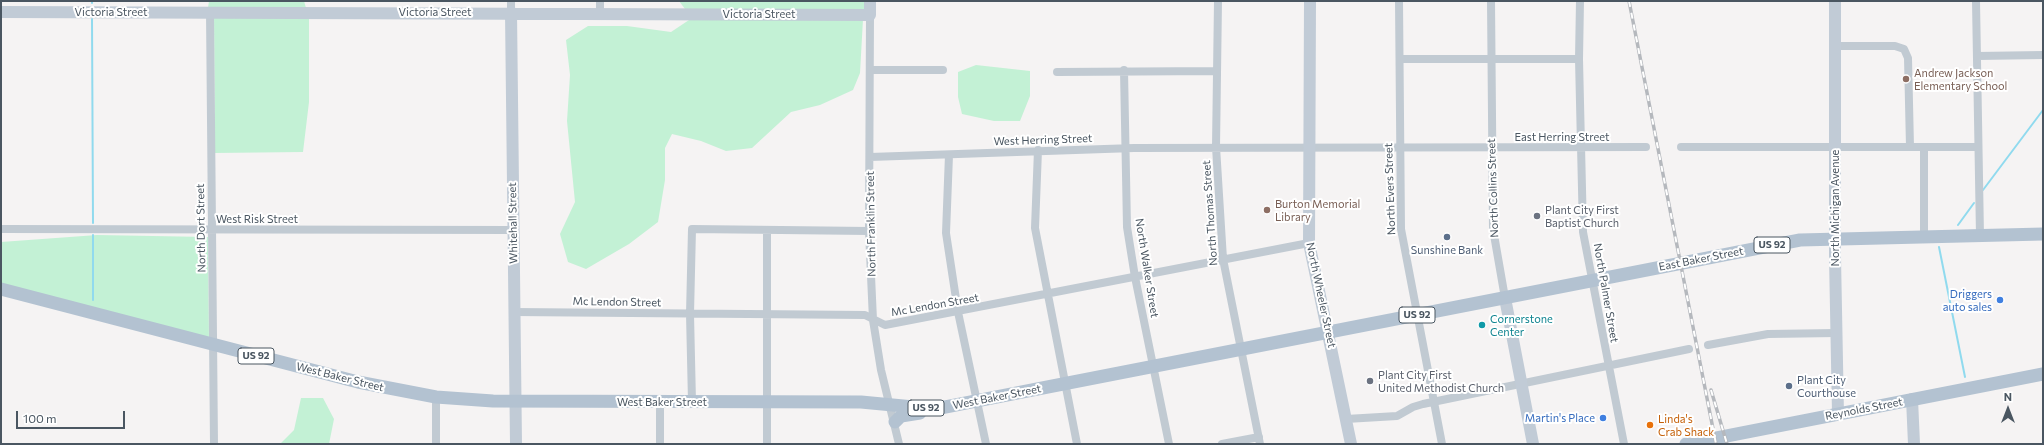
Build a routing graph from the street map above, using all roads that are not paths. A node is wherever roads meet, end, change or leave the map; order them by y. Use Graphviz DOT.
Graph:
graph roads {
  1 [pos="870,1"];
  2 [pos="1218,1"];
  3 [pos="1310,1"];
  4 [pos="1399,1"];
  5 [pos="1491,1"];
  6 [pos="1580,1"];
  7 [pos="1835,1"];
  8 [pos="1976,1"];
  9 [pos="511,7"];
  10 [pos="600,7"];
  11 [pos="1,12"];
  12 [pos="210,12"];
  13 [pos="870,14"];
  14 [pos="1835,46"];
  15 [pos="2043,55"];
  16 [pos="1977,56"];
  17 [pos="1400,59"];
  18 [pos="1491,59"];
  19 [pos="1579,59"];
  20 [pos="871,70"];
  21 [pos="943,70"];
  22 [pos="1124,70"];
  23 [pos="1216,71"];
  24 [pos="1057,72"];
  25 [pos="1216,147"];
  26 [pos="1310,147"];
  27 [pos="1400,147"];
  28 [pos="1582,147"];
  29 [pos="1646,147"];
  30 [pos="1681,147"];
  31 [pos="1924,147"];
  32 [pos="1978,147"];
  33 [pos="1126,148"];
  34 [pos="1492,148"];
  35 [pos="1835,148"];
  36 [pos="1910,148"];
  37 [pos="1038,150"];
  38 [pos="949,155"];
  39 [pos="870,157"];
  40 [pos="1,229"];
  41 [pos="212,230"];
  42 [pos="512,230"];
  43 [pos="767,231"];
  44 [pos="869,231"];
  45 [pos="2043,234"];
  46 [pos="1980,236"];
  47 [pos="1924,237"];
  48 [pos="1835,238"];
  49 [pos="1309,243"];
  50 [pos="1223,259"];
  51 [pos="1135,278"];
  52 [pos="1593,280"];
  53 [pos="1,289"];
  54 [pos="1047,295"];
  55 [pos="1505,298"];
  56 [pos="514,312"];
  57 [pos="958,312"];
  58 [pos="690,314"];
  59 [pos="767,315"];
  60 [pos="1416,315"];
  61 [pos="873,320"];
  62 [pos="1329,332"];
  63 [pos="1836,333"];
  64 [pos="213,345"];
  65 [pos="1708,345"];
  66 [pos="1689,349"];
  67 [pos="1242,350"];
  68 [pos="1153,367"];
  69 [pos="1608,367"];
  70 [pos="2043,374"];
  71 [pos="1065,384"];
  72 [pos="1522,385"];
  73 [pos="436,397"];
  74 [pos="1912,399"];
  75 [pos="516,401"];
  76 [pos="978,401"];
  77 [pos="660,402"];
  78 [pos="692,402"];
  79 [pos="767,402"];
  80 [pos="1433,402"];
  81 [pos="891,406"];
  82 [pos="935,409"];
  83 [pos="1838,414"];
  84 [pos="1346,419"];
  85 [pos="895,422"];
  86 [pos="1260,440"];
  87 [pos="214,444"];
  88 [pos="436,444"];
  89 [pos="516,444"];
  90 [pos="660,444"];
  91 [pos="767,444"];
  92 [pos="899,444"];
  93 [pos="986,444"];
  94 [pos="1077,444"];
  95 [pos="1168,444"];
  96 [pos="1222,444"];
  97 [pos="1352,444"];
  98 [pos="1442,444"];
  99 [pos="1533,444"];
  100 [pos="1624,444"];
  101 [pos="1686,444"];
  102 [pos="1914,444"];
  1 -- 13 [label="street, North Franklin Street"];
  2 -- 23 [label="street, North Thomas Street"];
  3 -- 26 [label="street, North Wheeler Street"];
  4 -- 17 [label="street, North Evers Street"];
  5 -- 18 [label="street, North Collins Street"];
  6 -- 19 [label="street, North Palmer Street"];
  7 -- 14 [label="street, North Michigan Avenue"];
  8 -- 16 [label="street"];
  9 -- 10 [label="street, Victoria Street"];
  9 -- 12 [label="street, Victoria Street"];
  9 -- 42 [label="street, Whitehall Street"];
  10 -- 13 [label="street, Victoria Street"];
  11 -- 12 [label="street, Victoria Street"];
  12 -- 41 [label="street, North Dort Street"];
  13 -- 20 [label="street, North Franklin Street"];
  14 -- 35 [label="street, North Michigan Avenue"];
  14 -- 36 [label="street"];
  15 -- 16 [label="street"];
  16 -- 32 [label="street"];
  17 -- 18 [label="street"];
  17 -- 27 [label="street, North Evers Street"];
  18 -- 19 [label="street"];
  18 -- 34 [label="street, North Collins Street"];
  19 -- 28 [label="street, North Palmer Street"];
  20 -- 21 [label="street"];
  20 -- 39 [label="street, North Franklin Street"];
  22 -- 23 [label="street"];
  22 -- 24 [label="street"];
  22 -- 33 [label="street, North Walker Street"];
  23 -- 25 [label="street, North Thomas Street"];
  25 -- 26 [label="street, East Herring Street"];
  25 -- 33 [label="street, West Herring Street"];
  25 -- 50 [label="street, North Thomas Street"];
  26 -- 27 [label="street, East Herring Street"];
  26 -- 49 [label="street, North Wheeler Street"];
  27 -- 34 [label="street, East Herring Street"];
  27 -- 60 [label="street, North Evers Street"];
  28 -- 29 [label="street, East Herring Street"];
  28 -- 34 [label="street, East Herring Street"];
  28 -- 52 [label="street, North Palmer Street"];
  30 -- 35 [label="street"];
  31 -- 32 [label="street"];
  31 -- 36 [label="street"];
  31 -- 47 [label="street"];
  32 -- 46 [label="street"];
  33 -- 37 [label="street, West Herring Street"];
  33 -- 51 [label="street, North Walker Street"];
  34 -- 55 [label="street, North Collins Street"];
  35 -- 36 [label="street"];
  35 -- 48 [label="street, North Michigan Avenue"];
  37 -- 38 [label="street, West Herring Street"];
  37 -- 54 [label="street"];
  38 -- 39 [label="street, West Herring Street"];
  38 -- 57 [label="street"];
  39 -- 44 [label="street, North Franklin Street"];
  40 -- 41 [label="street, West Risk Street"];
  41 -- 42 [label="street, West Risk Street"];
  41 -- 64 [label="street, North Dort Street"];
  42 -- 56 [label="street, Whitehall Street"];
  43 -- 44 [label="street"];
  43 -- 58 [label="street"];
  43 -- 59 [label="street"];
  44 -- 61 [label="street, North Franklin Street"];
  45 -- 46 [label="main road, East Baker Street / US 92"];
  46 -- 47 [label="main road, East Baker Street / US 92"];
  47 -- 48 [label="main road, East Baker Street / US 92"];
  48 -- 52 [label="main road, East Baker Street / US 92"];
  48 -- 63 [label="street, North Michigan Avenue"];
  49 -- 50 [label="street, Mc Lendon Street"];
  49 -- 62 [label="street, North Wheeler Street"];
  50 -- 51 [label="street, Mc Lendon Street"];
  50 -- 67 [label="street, North Thomas Street"];
  51 -- 54 [label="street, Mc Lendon Street"];
  51 -- 68 [label="street, North Walker Street"];
  52 -- 55 [label="main road, East Baker Street / US 92"];
  52 -- 69 [label="street, North Palmer Street"];
  53 -- 64 [label="main road, West Baker Street / US 92"];
  54 -- 57 [label="street, Mc Lendon Street"];
  54 -- 71 [label="street"];
  55 -- 60 [label="main road, US 92"];
  55 -- 72 [label="street, North Collins Street"];
  56 -- 58 [label="street, Mc Lendon Street"];
  56 -- 75 [label="street, Whitehall Street"];
  57 -- 61 [label="street, Mc Lendon Street"];
  57 -- 76 [label="street"];
  58 -- 59 [label="street, Mc Lendon Street"];
  58 -- 78 [label="street"];
  59 -- 61 [label="street, Mc Lendon Street"];
  59 -- 79 [label="street"];
  60 -- 62 [label="main road, US 92"];
  60 -- 80 [label="street, North Evers Street"];
  61 -- 81 [label="street, North Franklin Street"];
  62 -- 67 [label="main road, West Baker Street / US 92"];
  62 -- 84 [label="street, North Wheeler Street"];
  63 -- 65 [label="street"];
  63 -- 83 [label="street, North Michigan Avenue"];
  64 -- 73 [label="main road, West Baker Street / US 92"];
  64 -- 87 [label="street, North Dort Street"];
  66 -- 69 [label="street"];
  67 -- 68 [label="main road, West Baker Street / US 92"];
  67 -- 86 [label="street, North Thomas Street"];
  68 -- 71 [label="main road, West Baker Street / US 92"];
  68 -- 95 [label="street, North Walker Street"];
  69 -- 72 [label="street"];
  69 -- 100 [label="street, North Palmer Street"];
  70 -- 74 [label="main road, Reynolds Street"];
  71 -- 76 [label="main road, West Baker Street / US 92"];
  71 -- 94 [label="street"];
  72 -- 80 [label="street"];
  72 -- 99 [label="street, North Collins Street"];
  73 -- 75 [label="main road, West Baker Street / US 92"];
  73 -- 88 [label="street"];
  74 -- 83 [label="main road, Reynolds Street"];
  74 -- 102 [label="street"];
  75 -- 77 [label="main road, West Baker Street / US 92"];
  75 -- 89 [label="street, Whitehall Street"];
  76 -- 82 [label="main road, West Baker Street / US 92"];
  76 -- 93 [label="street"];
  77 -- 78 [label="main road, West Baker Street / US 92"];
  77 -- 90 [label="street"];
  78 -- 79 [label="main road, West Baker Street / US 92"];
  79 -- 81 [label="main road, West Baker Street / US 92"];
  79 -- 91 [label="street"];
  80 -- 84 [label="street"];
  80 -- 98 [label="street, North Evers Street"];
  81 -- 82 [label="main road, West Baker Street / US 92"];
  81 -- 85 [label="street, North Franklin Street"];
  82 -- 85 [label="main road, US 92"];
  83 -- 101 [label="main road, Reynolds Street"];
  84 -- 97 [label="street, North Wheeler Street"];
  85 -- 92 [label="street, North Franklin Street"];
  86 -- 96 [label="street"];
}
